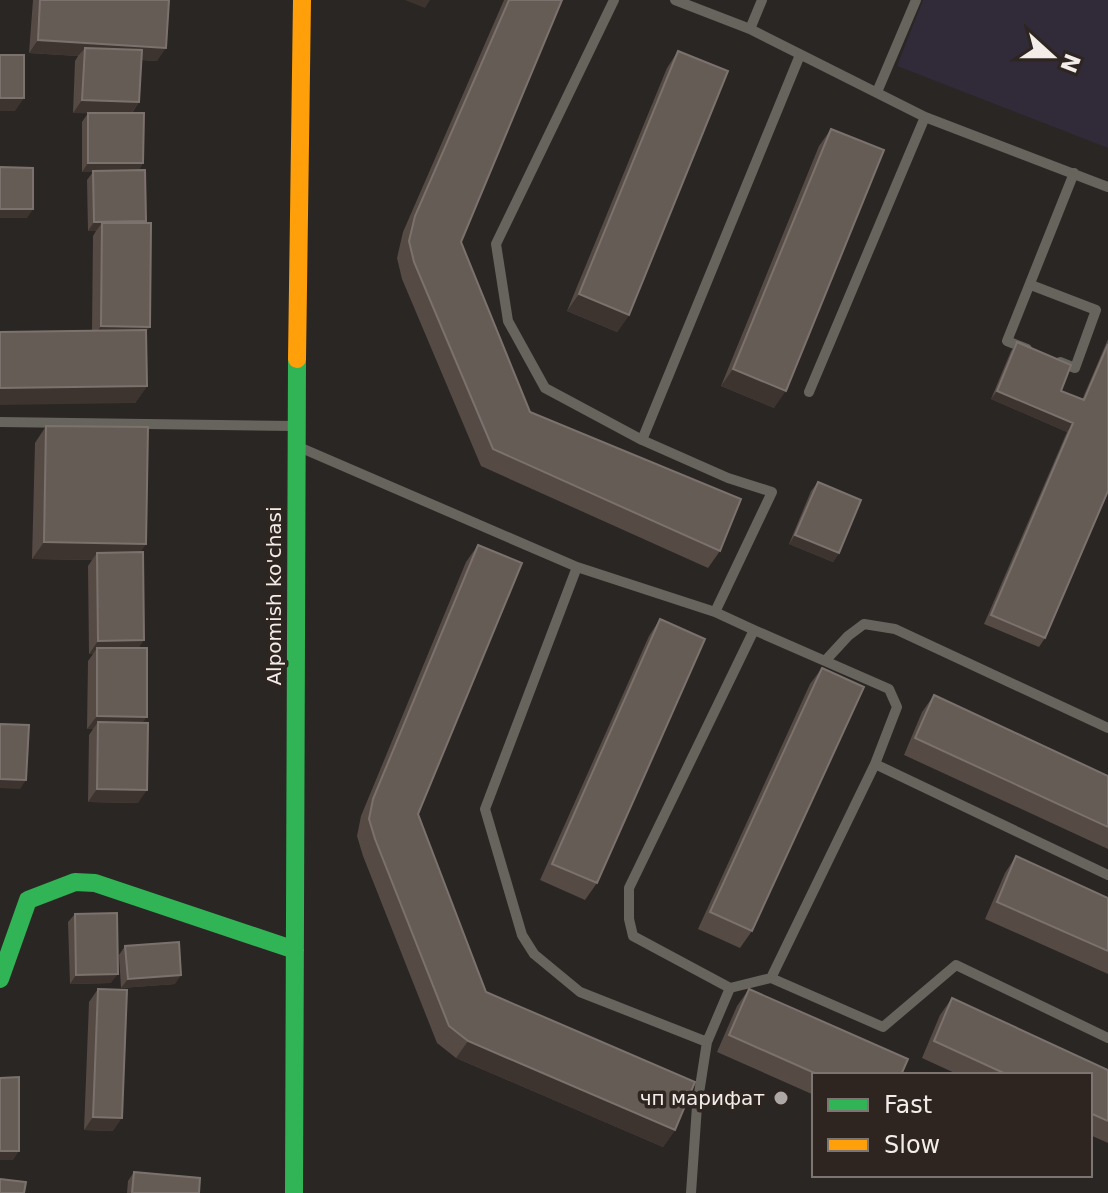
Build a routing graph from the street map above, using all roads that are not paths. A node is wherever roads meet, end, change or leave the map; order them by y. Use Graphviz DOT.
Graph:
graph roads {
  1 [pos="302,0"];
  2 [pos="614,0"];
  3 [pos="675,0"];
  4 [pos="762,0"];
  5 [pos="916,0"];
  6 [pos="750,29"];
  7 [pos="800,55"];
  8 [pos="877,92"];
  9 [pos="925,117"];
  10 [pos="1074,173"];
  11 [pos="1108,187"];
  12 [pos="1031,285"];
  13 [pos="1034,352"];
  14 [pos="1047,357"];
  15 [pos="809,392"];
  16 [pos="0,422"];
  17 [pos="296,426"];
  18 [pos="642,440"];
  19 [pos="296,446"];
  20 [pos="577,567"];
  21 [pos="715,612"];
  22 [pos="754,630"];
  23 [pos="825,661"];
  24 [pos="1108,728"];
  25 [pos="875,764"];
  26 [pos="1108,875"];
  27 [pos="295,950"];
  28 [pos="2,970"];
  29 [pos="771,978"];
  30 [pos="730,988"];
  31 [pos="1108,1038"];
  32 [pos="707,1042"];
  33 [pos="294,1193"];
  34 [pos="691,1193"];
  1 -- 17 [label="street, Alpomish ko'chasi"];
  2 -- 18 [label="lane"];
  3 -- 6 [label="lane"];
  4 -- 6 [label="lane"];
  5 -- 8 [label="lane"];
  6 -- 7 [label="lane"];
  7 -- 8 [label="lane"];
  7 -- 18 [label="lane"];
  8 -- 9 [label="lane"];
  9 -- 10 [label="lane"];
  9 -- 15 [label="lane"];
  10 -- 11 [label="lane"];
  10 -- 12 [label="lane"];
  12 -- 13 [label="lane"];
  12 -- 14 [label="lane"];
  16 -- 17 [label="lane"];
  17 -- 19 [label="street, Alpomish ko'chasi"];
  18 -- 21 [label="lane"];
  19 -- 20 [label="lane"];
  19 -- 27 [label="street, Alpomish ko'chasi"];
  20 -- 21 [label="lane"];
  20 -- 32 [label="lane"];
  21 -- 22 [label="lane"];
  22 -- 23 [label="lane"];
  22 -- 30 [label="lane"];
  23 -- 24 [label="lane"];
  23 -- 25 [label="lane"];
  25 -- 26 [label="lane"];
  25 -- 29 [label="lane"];
  27 -- 28 [label="street"];
  27 -- 33 [label="street, Alpomish ko'chasi"];
  29 -- 30 [label="lane"];
  29 -- 31 [label="lane"];
  30 -- 32 [label="lane"];
  32 -- 34 [label="lane"];
}
